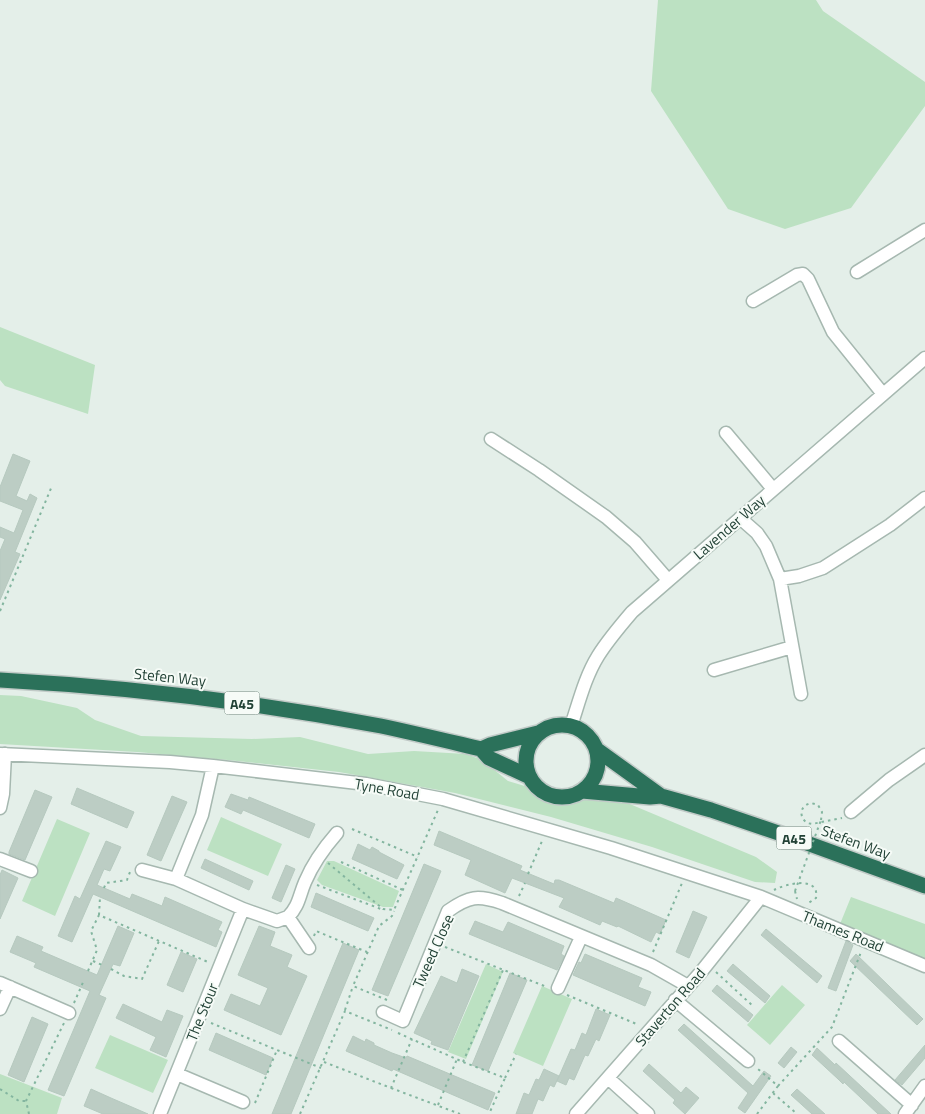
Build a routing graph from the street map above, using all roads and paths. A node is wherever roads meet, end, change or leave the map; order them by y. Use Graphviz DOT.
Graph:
graph roads {
  1 [pos="924,233"];
  2 [pos="857,272"];
  3 [pos="753,301"];
  4 [pos="925,358"];
  5 [pos="882,394"];
  6 [pos="726,433"];
  7 [pos="491,439"];
  8 [pos="52,486"];
  9 [pos="773,489"];
  10 [pos="925,498"];
  11 [pos="740,518"];
  12 [pos="780,579"];
  13 [pos="668,580"];
  14 [pos="0,612"];
  15 [pos="792,648"];
  16 [pos="714,670"];
  17 [pos="0,680"];
  18 [pos="800,694"];
  19 [pos="571,726"];
  20 [pos="538,733"];
  21 [pos="481,749"];
  22 [pos="596,749"];
  23 [pos="2,754"];
  24 [pos="925,755"];
  25 [pos="213,766"];
  26 [pos="530,777"];
  27 [pos="582,791"];
  28 [pos="661,796"];
  29 [pos="443,799"];
  30 [pos="0,808"];
  31 [pos="851,812"];
  32 [pos="547,828"];
  33 [pos="352,829"];
  34 [pos="337,833"];
  35 [pos="318,855"];
  36 [pos="418,857"];
  37 [pos="0,859"];
  38 [pos="341,862"];
  39 [pos="142,870"];
  40 [pos="30,871"];
  41 [pos="686,873"];
  42 [pos="528,874"];
  43 [pos="176,879"];
  44 [pos="305,882"];
  45 [pos="525,883"];
  46 [pos="925,886"];
  47 [pos="104,888"];
  48 [pos="403,890"];
  49 [pos="100,897"];
  50 [pos="761,897"];
  51 [pos="798,901"];
  52 [pos="802,904"];
  53 [pos="515,908"];
  54 [pos="243,909"];
  55 [pos="383,910"];
  56 [pos="394,910"];
  57 [pos="99,915"];
  58 [pos="288,917"];
  59 [pos="581,937"];
  60 [pos="865,940"];
  61 [pos="159,941"];
  62 [pos="435,943"];
  63 [pos="309,948"];
  64 [pos="367,952"];
  65 [pos="92,961"];
  66 [pos="102,964"];
  67 [pos="648,964"];
  68 [pos="707,964"];
  69 [pos="925,966"];
  70 [pos="220,967"];
  71 [pos="111,969"];
  72 [pos="503,969"];
  73 [pos="88,971"];
  74 [pos="84,980"];
  75 [pos="5,985"];
  76 [pos="353,986"];
  77 [pos="688,986"];
  78 [pos="557,989"];
  79 [pos="675,1000"];
  80 [pos="754,1007"];
  81 [pos="408,1008"];
  82 [pos="0,1009"];
  83 [pos="345,1011"];
  84 [pos="383,1012"];
  85 [pos="69,1013"];
  86 [pos="199,1018"];
  87 [pos="650,1029"];
  88 [pos="412,1038"];
  89 [pos="839,1041"];
  90 [pos="277,1050"];
  91 [pos="516,1054"];
  92 [pos="457,1059"];
  93 [pos="748,1061"];
  94 [pos="324,1062"];
  95 [pos="463,1062"];
  96 [pos="321,1068"];
  97 [pos="177,1074"];
  98 [pos="505,1078"];
  99 [pos="608,1078"];
  100 [pos="778,1086"];
  101 [pos="925,1086"];
  102 [pos="391,1088"];
  103 [pos="0,1089"];
  104 [pos="773,1093"];
  105 [pos="26,1101"];
  106 [pos="248,1104"];
  107 [pos="438,1105"];
  108 [pos="908,1110"];
  109 [pos="29,1114"];
  110 [pos="160,1114"];
  111 [pos="300,1114"];
  112 [pos="460,1114"];
  113 [pos="489,1114"];
  114 [pos="576,1114"];
  115 [pos="648,1114"];
  116 [pos="757,1114"];
  117 [pos="797,1114"];
  1 -- 2 [label="street"];
  3 -- 5 [label="street"];
  4 -- 5 [label="street, Lavender Way"];
  5 -- 9 [label="street, Lavender Way"];
  6 -- 9 [label="street"];
  7 -- 13 [label="street"];
  8 -- 14 [label="path"];
  9 -- 11 [label="street, Lavender Way"];
  10 -- 12 [label="street"];
  11 -- 12 [label="street"];
  11 -- 13 [label="street, Lavender Way"];
  12 -- 15 [label="street"];
  13 -- 19 [label="street, Lavender Way"];
  15 -- 16 [label="street"];
  15 -- 18 [label="street"];
  17 -- 21 [label="highway, Stefen Way / A45"];
  19 -- 20 [label="highway"];
  19 -- 22 [label="highway"];
  20 -- 21 [label="highway"];
  20 -- 26 [label="highway"];
  21 -- 26 [label="highway, Stefen Way / A45"];
  22 -- 27 [label="highway"];
  22 -- 28 [label="highway, Stefen Way / A45"];
  23 -- 25 [label="street, Tyne Road"];
  23 -- 30 [label="street"];
  24 -- 31 [label="street"];
  25 -- 29 [label="street, Tyne Road"];
  25 -- 43 [label="street"];
  26 -- 27 [label="highway"];
  27 -- 28 [label="highway, Stefen Way / A45"];
  28 -- 46 [label="highway, Stefen Way / A45"];
  29 -- 32 [label="street, Tyne Road"];
  29 -- 36 [label="path"];
  31 -- 51 [label="path, bridge"];
  32 -- 41 [label="street, Tyne Road"];
  32 -- 42 [label="path"];
  33 -- 36 [label="path"];
  34 -- 35 [label="street"];
  35 -- 44 [label="street"];
  35 -- 55 [label="path"];
  36 -- 48 [label="path"];
  37 -- 40 [label="street"];
  38 -- 48 [label="path"];
  39 -- 43 [label="street"];
  39 -- 47 [label="path"];
  41 -- 50 [label="street, Tyne Road"];
  41 -- 67 [label="path"];
  43 -- 54 [label="street"];
  44 -- 55 [label="path"];
  44 -- 58 [label="street"];
  45 -- 53 [label="path"];
  48 -- 56 [label="path"];
  49 -- 57 [label="path"];
  50 -- 52 [label="path"];
  50 -- 60 [label="street, Thames Road"];
  50 -- 68 [label="street, Staverton Road"];
  53 -- 59 [label="street, Tweed Close"];
  53 -- 62 [label="street, Tweed Close"];
  54 -- 58 [label="street"];
  54 -- 70 [label="street, The Stour"];
  55 -- 56 [label="path"];
  56 -- 64 [label="path"];
  57 -- 61 [label="path"];
  57 -- 65 [label="path"];
  58 -- 63 [label="street"];
  59 -- 67 [label="street, Tweed Close"];
  59 -- 78 [label="street"];
  60 -- 69 [label="street, Thames Road"];
  60 -- 100 [label="path"];
  61 -- 70 [label="path"];
  61 -- 71 [label="path"];
  62 -- 72 [label="path"];
  62 -- 81 [label="street, Tweed Close"];
  63 -- 64 [label="path"];
  64 -- 76 [label="path"];
  65 -- 66 [label="path"];
  65 -- 73 [label="path"];
  67 -- 77 [label="street, Tweed Close"];
  68 -- 77 [label="street, Staverton Road"];
  68 -- 80 [label="path"];
  70 -- 86 [label="street, The Stour"];
  72 -- 78 [label="path"];
  72 -- 95 [label="path"];
  74 -- 85 [label="path"];
  75 -- 82 [label="street"];
  75 -- 85 [label="street"];
  76 -- 81 [label="path"];
  76 -- 83 [label="path"];
  77 -- 79 [label="street, Staverton Road"];
  78 -- 87 [label="path"];
  79 -- 87 [label="street, Staverton Road"];
  79 -- 93 [label="street"];
  81 -- 84 [label="street"];
  83 -- 88 [label="path"];
  83 -- 94 [label="path"];
  85 -- 105 [label="path"];
  86 -- 90 [label="path"];
  86 -- 97 [label="street, The Stour"];
  87 -- 99 [label="street, Staverton Road"];
  88 -- 92 [label="path"];
  88 -- 102 [label="path"];
  89 -- 108 [label="street"];
  90 -- 96 [label="path"];
  90 -- 106 [label="path"];
  91 -- 98 [label="path"];
  92 -- 95 [label="path"];
  92 -- 107 [label="path"];
  93 -- 100 [label="path"];
  94 -- 96 [label="path"];
  94 -- 102 [label="path"];
  95 -- 98 [label="path"];
  96 -- 111 [label="path"];
  97 -- 106 [label="street"];
  97 -- 110 [label="street, The Stour"];
  98 -- 113 [label="path"];
  99 -- 114 [label="street, Staverton Road"];
  99 -- 115 [label="street"];
  100 -- 104 [label="path"];
  101 -- 108 [label="street"];
  102 -- 107 [label="path"];
  103 -- 105 [label="path"];
  104 -- 116 [label="path"];
  104 -- 117 [label="path"];
  105 -- 109 [label="path"];
  107 -- 112 [label="path"];
}
